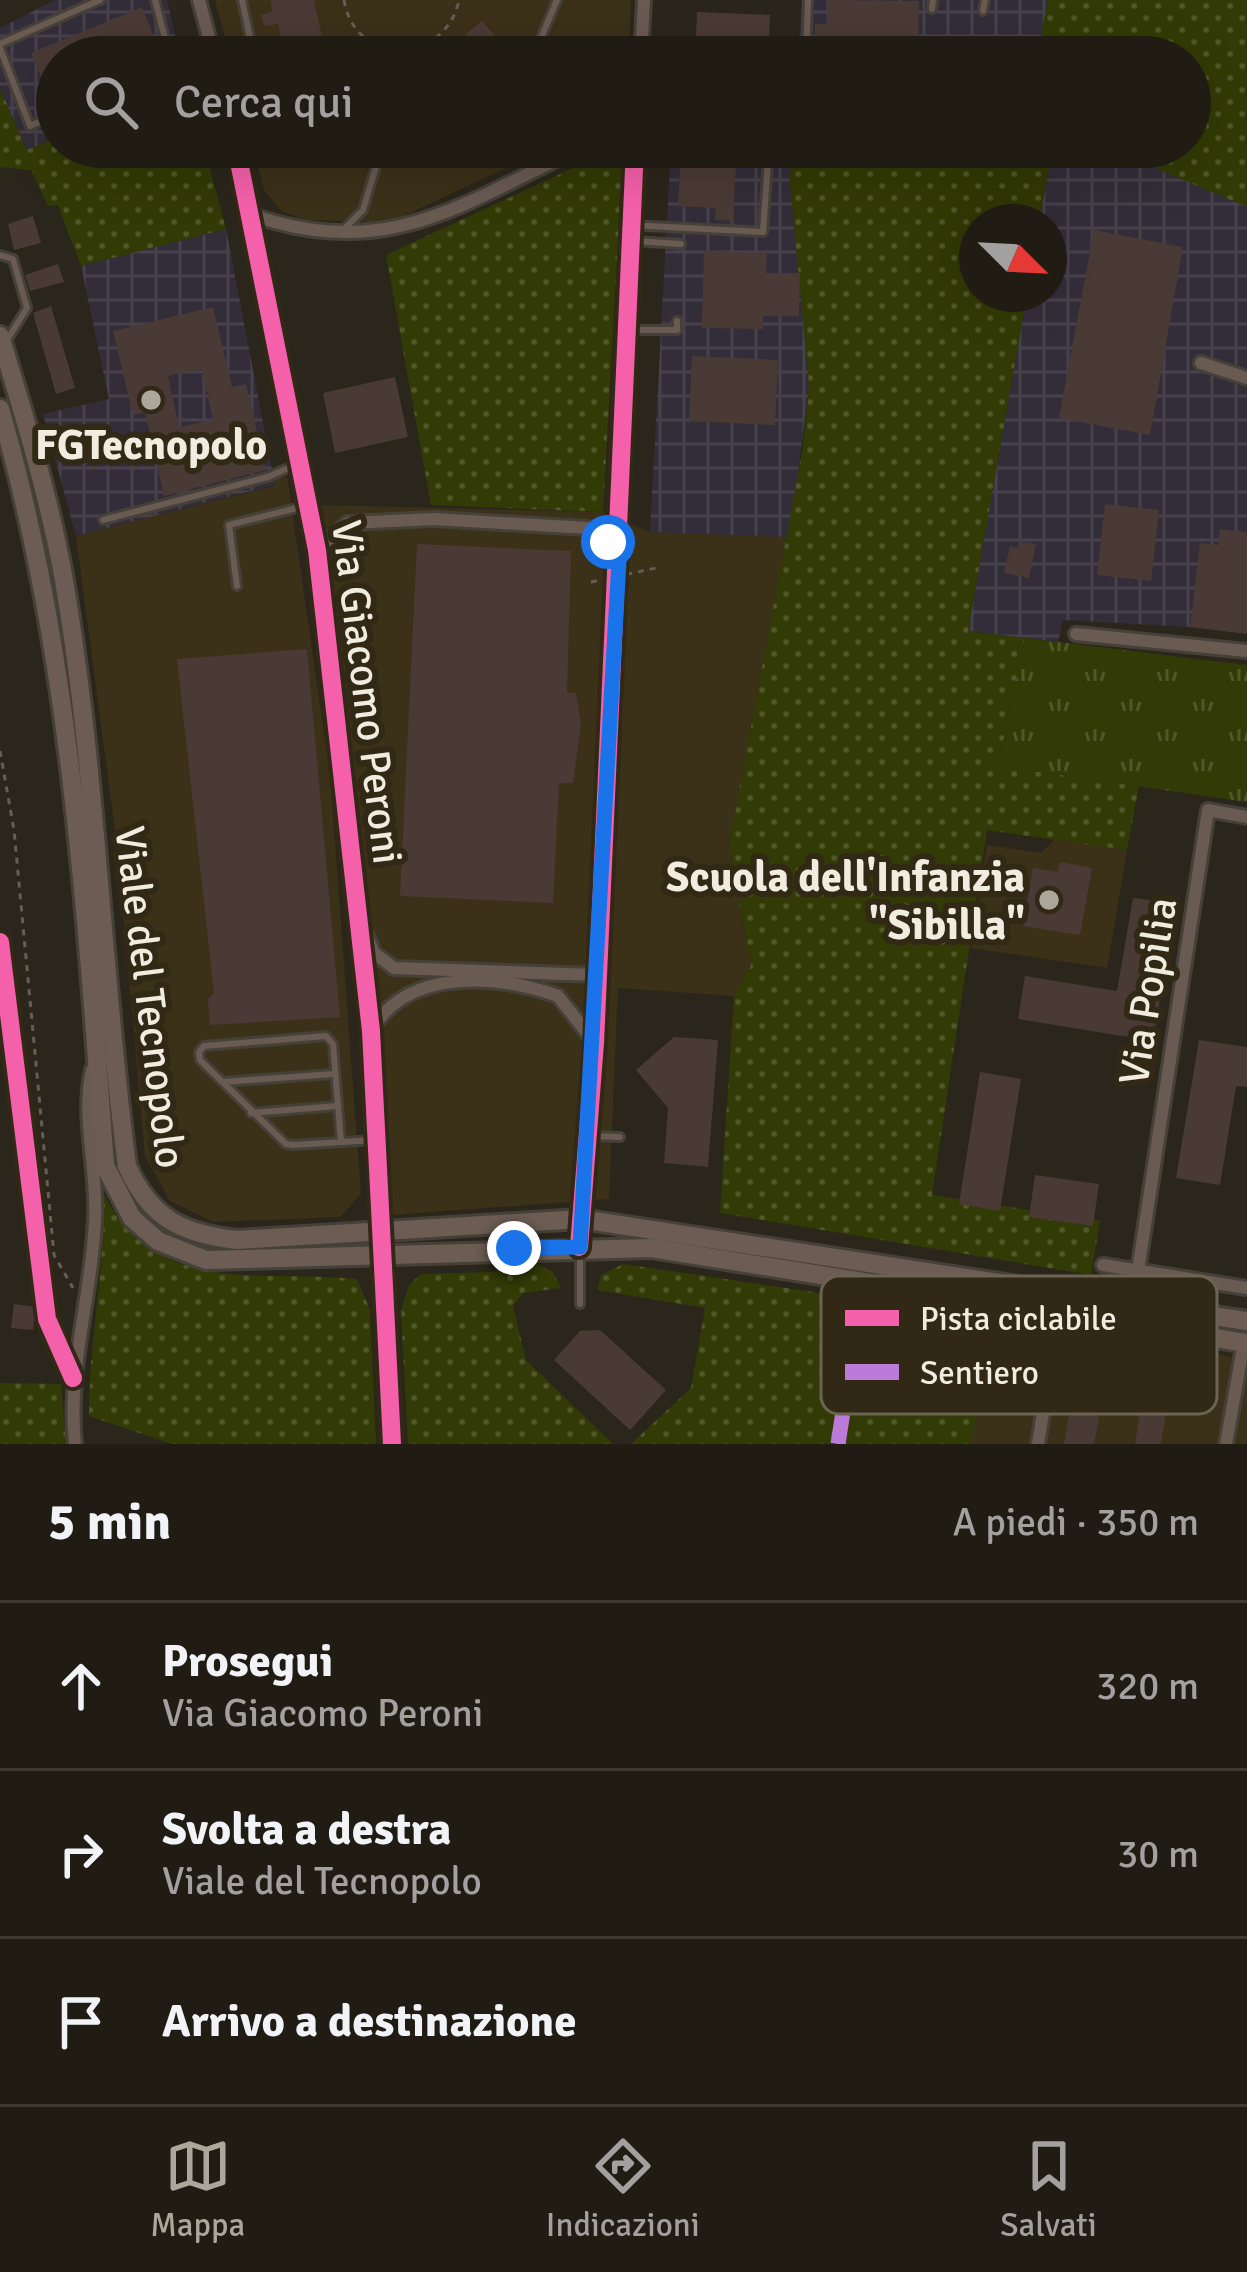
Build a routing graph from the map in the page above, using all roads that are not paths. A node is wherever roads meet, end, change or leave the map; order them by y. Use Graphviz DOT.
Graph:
graph roads {
  1 [pos="100,0"];
  2 [pos="155,0"];
  3 [pos="199,0"];
  4 [pos="242,0"];
  5 [pos="556,0"];
  6 [pos="644,0"];
  7 [pos="808,0"];
  8 [pos="985,0"];
  9 [pos="983,11"];
  10 [pos="164,36"];
  11 [pos="208,36"];
  12 [pos="246,36"];
  13 [pos="541,36"];
  14 [pos="642,36"];
  15 [pos="807,36"];
  16 [pos="0,46"];
  17 [pos="36,122"];
  18 [pos="241,168"];
  19 [pos="375,168"];
  20 [pos="537,168"];
  21 [pos="634,168"];
  22 [pos="768,168"];
  23 [pos="252,215"];
  24 [pos="630,225"];
  25 [pos="336,235"];
  26 [pos="630,240"];
  27 [pos="681,244"];
  28 [pos="0,255"];
  29 [pos="677,321"];
  30 [pos="627,330"];
  31 [pos="2,341"];
  32 [pos="1201,363"];
  33 [pos="1247,378"];
  34 [pos="0,409"];
  35 [pos="300,462"];
  36 [pos="308,506"];
  37 [pos="103,520"];
  38 [pos="317,550"];
  39 [pos="619,561"];
  40 [pos="238,586"];
  41 [pos="1076,634"];
  42 [pos="1247,651"];
  43 [pos="1247,817"];
  44 [pos="361,922"];
  45 [pos="596,975"];
  46 [pos="371,1030"];
  47 [pos="595,1042"];
  48 [pos="95,1057"];
  49 [pos="333,1074"];
  50 [pos="221,1082"];
  51 [pos="337,1106"];
  52 [pos="250,1113"];
  53 [pos="590,1136"];
  54 [pos="620,1137"];
  55 [pos="375,1141"];
  56 [pos="341,1142"];
  57 [pos="581,1219"];
  58 [pos="379,1228"];
  59 [pos="580,1247"];
  60 [pos="380,1252"];
  61 [pos="1103,1265"];
  62 [pos="1138,1271"];
  63 [pos="827,1276"];
  64 [pos="953,1276"];
  65 [pos="1170,1276"];
  66 [pos="1217,1283"];
  67 [pos="1247,1288"];
  68 [pos="580,1304"];
  69 [pos="1217,1316"];
  70 [pos="1247,1321"];
  71 [pos="1246,1343"];
  72 [pos="1043,1414"];
  73 [pos="75,1444"];
  74 [pos="392,1444"];
  75 [pos="1038,1444"];
  76 [pos="1226,1444"];
  1 -- 16 [label="lane"];
  2 -- 10 [label="lane"];
  3 -- 11 [label="street"];
  4 -- 12 [label="lane"];
  5 -- 13 [label="lane"];
  6 -- 14 [label="street"];
  7 -- 15 [label="lane"];
  8 -- 9 [label="lane"];
  16 -- 17 [label="lane"];
  18 -- 23 [label="street, Via Giacomo Peroni"];
  19 -- 25 [label="lane"];
  20 -- 25 [label="street"];
  21 -- 24 [label="street"];
  22 -- 24 [label="lane"];
  23 -- 25 [label="street"];
  23 -- 35 [label="street, Via Giacomo Peroni"];
  24 -- 26 [label="street"];
  26 -- 27 [label="lane"];
  26 -- 30 [label="street"];
  28 -- 31 [label="lane"];
  29 -- 30 [label="lane"];
  30 -- 39 [label="street"];
  31 -- 58 [label="main road, Viale del Tecnopolo"];
  32 -- 33 [label="street"];
  34 -- 48 [label="main road, Viale del Tecnopolo"];
  35 -- 36 [label="street, Via Giacomo Peroni"];
  35 -- 37 [label="lane"];
  36 -- 38 [label="street, Via Giacomo Peroni"];
  36 -- 40 [label="lane"];
  38 -- 39 [label="street"];
  38 -- 44 [label="street, Via Giacomo Peroni"];
  39 -- 45 [label="street"];
  41 -- 42 [label="street"];
  43 -- 62 [label="street, Via Popilia"];
  44 -- 45 [label="street"];
  44 -- 46 [label="street, Via Giacomo Peroni"];
  45 -- 47 [label="street"];
  46 -- 47 [label="street"];
  46 -- 55 [label="street, Via Giacomo Peroni"];
  47 -- 53 [label="street"];
  48 -- 60 [label="main road, Viale del Tecnopolo"];
  48 -- 73 [label="street"];
  49 -- 50 [label="lane"];
  49 -- 50 [label="lane"];
  49 -- 51 [label="lane"];
  50 -- 52 [label="lane"];
  51 -- 52 [label="lane"];
  51 -- 56 [label="lane"];
  52 -- 56 [label="lane"];
  53 -- 54 [label="lane"];
  53 -- 57 [label="street"];
  55 -- 56 [label="lane"];
  55 -- 58 [label="street, Via Giacomo Peroni"];
  57 -- 58 [label="main road, Viale del Tecnopolo"];
  57 -- 59 [label="street"];
  57 -- 64 [label="main road, Viale del Tecnopolo"];
  58 -- 60 [label="street, Via Giacomo Peroni"];
  59 -- 60 [label="main road, Viale del Tecnopolo"];
  59 -- 63 [label="main road, Viale del Tecnopolo"];
  59 -- 68 [label="lane"];
  60 -- 74 [label="street, Via Giacomo Peroni"];
  61 -- 62 [label="street"];
  62 -- 65 [label="street"];
  66 -- 67 [label="street"];
  69 -- 70 [label="main road, Viale del Tecnopolo"];
  71 -- 76 [label="street"];
  72 -- 75 [label="street"];
}
